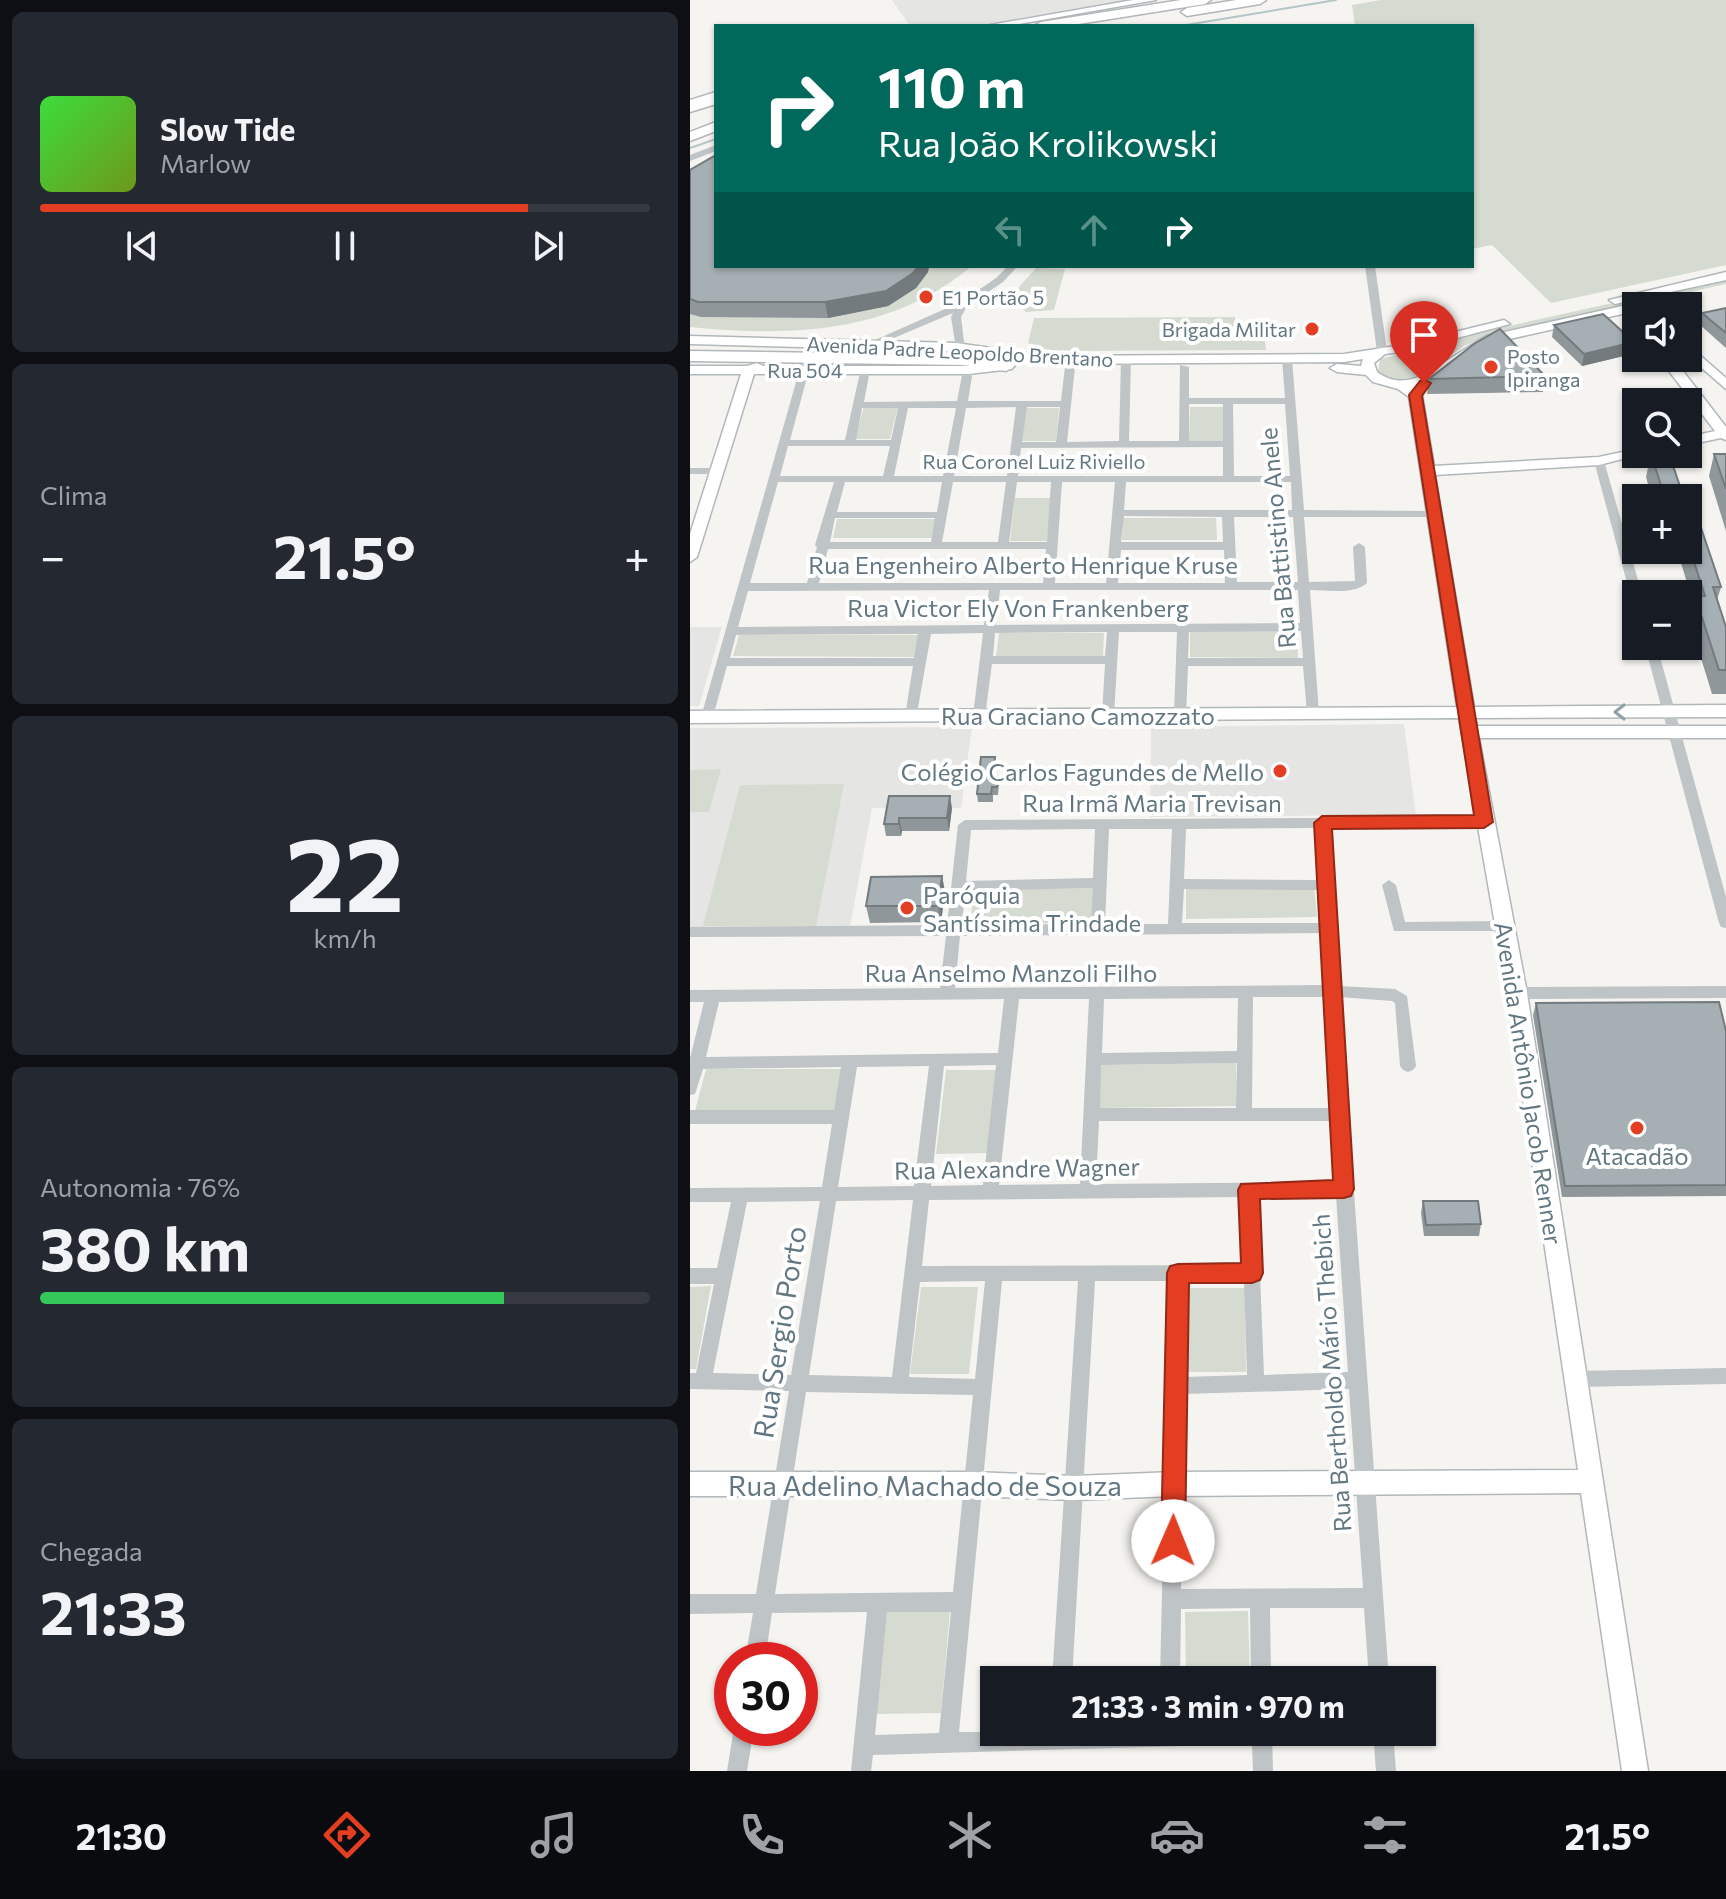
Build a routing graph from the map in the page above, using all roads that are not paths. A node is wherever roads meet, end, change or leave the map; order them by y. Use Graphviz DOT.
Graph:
graph roads {
  1 [pos="1151,0"];
  2 [pos="1205,0"];
  3 [pos="1260,0"];
  4 [pos="1001,24"];
  5 [pos="1054,24"];
  6 [pos="1110,24"];
  7 [pos="714,98"];
  8 [pos="692,109"];
  9 [pos="714,109"];
  10 [pos="714,119"];
  11 [pos="714,127"];
  12 [pos="690,128"];
  13 [pos="690,137"];
  14 [pos="714,149"];
  15 [pos="690,158"];
  16 [pos="1011,268"];
  17 [pos="1370,268"];
  18 [pos="1726,276"];
  19 [pos="1726,287"];
  20 [pos="1673,292"];
  21 [pos="1699,292"];
  22 [pos="963,304"];
  23 [pos="1622,306"];
  24 [pos="1622,307"];
  25 [pos="690,340"];
  26 [pos="871,344"];
  27 [pos="690,347"];
  28 [pos="961,348"];
  29 [pos="1401,349"];
  30 [pos="1378,352"];
  31 [pos="849,358"];
  32 [pos="690,359"];
  33 [pos="775,362"];
  34 [pos="1702,362"];
  35 [pos="1047,363"];
  36 [pos="1253,363"];
  37 [pos="1287,363"];
  38 [pos="1126,364"];
  39 [pos="1006,366"];
  40 [pos="1070,367"];
  41 [pos="1184,367"];
  42 [pos="690,370"];
  43 [pos="749,370"];
  44 [pos="804,370"];
  45 [pos="968,370"];
  46 [pos="1368,371"];
  47 [pos="1677,372"];
  48 [pos="1430,376"];
  49 [pos="1401,385"];
  50 [pos="1726,385"];
  51 [pos="1691,388"];
  52 [pos="1726,391"];
  53 [pos="1415,395"];
  54 [pos="1184,401"];
  55 [pos="1228,401"];
  56 [pos="1288,401"];
  57 [pos="1702,402"];
  58 [pos="904,404"];
  59 [pos="961,404"];
  60 [pos="1022,404"];
  61 [pos="1065,404"];
  62 [pos="858,405"];
  63 [pos="1725,434"];
  64 [pos="1702,438"];
  65 [pos="784,443"];
  66 [pos="850,443"];
  67 [pos="896,443"];
  68 [pos="1124,444"];
  69 [pos="1184,444"];
  70 [pos="1229,444"];
  71 [pos="1017,445"];
  72 [pos="1061,445"];
  73 [pos="1622,456"];
  74 [pos="1599,461"];
  75 [pos="690,471"];
  76 [pos="717,471"];
  77 [pos="1427,471"];
  78 [pos="773,479"];
  79 [pos="840,479"];
  80 [pos="888,479"];
  81 [pos="948,479"];
  82 [pos="1013,479"];
  83 [pos="1057,479"];
  84 [pos="1121,479"];
  85 [pos="1229,479"];
  86 [pos="1295,479"];
  87 [pos="1117,513"];
  88 [pos="1228,514"];
  89 [pos="1299,514"];
  90 [pos="1433,514"];
  91 [pos="829,515"];
  92 [pos="940,515"];
  93 [pos="696,516"];
  94 [pos="694,534"];
  95 [pos="821,545"];
  96 [pos="936,546"];
  97 [pos="1003,546"];
  98 [pos="1053,546"];
  99 [pos="1115,546"];
  100 [pos="1230,546"];
  101 [pos="1359,547"];
  102 [pos="690,557"];
  103 [pos="1632,580"];
  104 [pos="995,586"];
  105 [pos="1049,586"];
  106 [pos="1231,586"];
  107 [pos="1302,586"];
  108 [pos="744,587"];
  109 [pos="812,587"];
  110 [pos="1112,587"];
  111 [pos="1306,627"];
  112 [pos="1183,628"];
  113 [pos="991,629"];
  114 [pos="1113,629"];
  115 [pos="925,630"];
  116 [pos="731,631"];
  117 [pos="986,660"];
  118 [pos="1111,660"];
  119 [pos="1655,660"];
  120 [pos="722,662"];
  121 [pos="919,662"];
  122 [pos="1182,662"];
  123 [pos="1310,662"];
  124 [pos="1726,711"];
  125 [pos="1466,712"];
  126 [pos="1670,712"];
  127 [pos="1313,713"];
  128 [pos="1180,714"];
  129 [pos="1108,715"];
  130 [pos="911,716"];
  131 [pos="979,716"];
  132 [pos="698,717"];
  133 [pos="1470,732"];
  134 [pos="1676,732"];
  135 [pos="1726,732"];
  136 [pos="1484,822"];
  137 [pos="1322,823"];
  138 [pos="1102,824"];
  139 [pos="1179,824"];
  140 [pos="1100,883"];
  141 [pos="1177,884"];
  142 [pos="1326,885"];
  143 [pos="1389,885"];
  144 [pos="958,886"];
  145 [pos="1726,923"];
  146 [pos="1504,926"];
  147 [pos="1328,928"];
  148 [pos="1098,929"];
  149 [pos="1175,929"];
  150 [pos="954,930"];
  151 [pos="690,932"];
  152 [pos="1333,991"];
  153 [pos="1246,992"];
  154 [pos="1726,992"];
  155 [pos="1097,993"];
  156 [pos="1517,993"];
  157 [pos="947,994"];
  158 [pos="1012,994"];
  159 [pos="690,996"];
  160 [pos="713,996"];
  161 [pos="1244,1057"];
  162 [pos="1005,1059"];
  163 [pos="1094,1059"];
  164 [pos="937,1060"];
  165 [pos="850,1061"];
  166 [pos="696,1063"];
  167 [pos="1408,1066"];
  168 [pos="690,1089"];
  169 [pos="1244,1114"];
  170 [pos="1340,1114"];
  171 [pos="1091,1115"];
  172 [pos="690,1117"];
  173 [pos="842,1117"];
  174 [pos="1344,1189"];
  175 [pos="1249,1190"];
  176 [pos="1088,1191"];
  177 [pos="922,1193"];
  178 [pos="990,1193"];
  179 [pos="690,1195"];
  180 [pos="740,1195"];
  181 [pos="830,1195"];
  182 [pos="1178,1273"];
  183 [pos="1252,1273"];
  184 [pos="913,1274"];
  185 [pos="994,1274"];
  186 [pos="1087,1274"];
  187 [pos="690,1276"];
  188 [pos="722,1276"];
  189 [pos="1726,1376"];
  190 [pos="1576,1379"];
  191 [pos="1357,1380"];
  192 [pos="696,1381"];
  193 [pos="900,1383"];
  194 [pos="801,1384"];
  195 [pos="1256,1384"];
  196 [pos="1175,1386"];
  197 [pos="983,1387"];
  198 [pos="1591,1481"];
  199 [pos="783,1483"];
  200 [pos="1364,1483"];
  201 [pos="690,1484"];
  202 [pos="972,1484"];
  203 [pos="1174,1484"];
  204 [pos="1074,1488"];
  205 [pos="1260,1598"];
  206 [pos="1373,1598"];
  207 [pos="1172,1599"];
  208 [pos="878,1602"];
  209 [pos="960,1602"];
  210 [pos="764,1603"];
  211 [pos="690,1604"];
  212 [pos="758,1642"];
  213 [pos="1063,1666"];
  214 [pos="1170,1666"];
  215 [pos="1261,1666"];
  216 [pos="1378,1666"];
  217 [pos="980,1741"];
  218 [pos="948,1743"];
  219 [pos="864,1745"];
  220 [pos="741,1746"];
  221 [pos="1262,1746"];
  222 [pos="1384,1746"];
  223 [pos="737,1771"];
  224 [pos="861,1771"];
  225 [pos="1263,1771"];
  226 [pos="1386,1771"];
  227 [pos="1635,1771"];
  1 -- 4 [label="main road"];
  2 -- 5 [label="highway"];
  3 -- 6 [label="highway"];
  7 -- 8 [label="highway"];
  8 -- 9 [label="highway"];
  10 -- 12 [label="highway"];
  11 -- 13 [label="highway"];
  14 -- 15 [label="street"];
  16 -- 22 [label="street"];
  17 -- 30 [label="street"];
  18 -- 20 [label="main road"];
  19 -- 21 [label="main road"];
  22 -- 26 [label="street"];
  22 -- 28 [label="street"];
  23 -- 29 [label="main road, Avenida Padre Leopoldo Brentano"];
  24 -- 48 [label="main road"];
  25 -- 26 [label="main road, Avenida Padre Leopoldo Brentano"];
  26 -- 28 [label="main road, Avenida Padre Leopoldo Brentano"];
  26 -- 31 [label="highway"];
  27 -- 31 [label="highway"];
  28 -- 35 [label="main road, Avenida Padre Leopoldo Brentano"];
  29 -- 30 [label="main road, Avenida Padre Leopoldo Brentano"];
  29 -- 48 [label="main road"];
  30 -- 37 [label="main road, Avenida Padre Leopoldo Brentano"];
  30 -- 46 [label="main road"];
  31 -- 32 [label="highway"];
  31 -- 33 [label="main road"];
  31 -- 39 [label="highway"];
  31 -- 44 [label="main road, Rua 504"];
  31 -- 45 [label="main road, Rua 504"];
  31 -- 62 [label="street"];
  32 -- 33 [label="main road"];
  33 -- 43 [label="main road"];
  34 -- 50 [label="main road"];
  35 -- 38 [label="main road, Avenida Padre Leopoldo Brentano"];
  35 -- 39 [label="main road, Avenida Padre Leopoldo Brentano"];
  35 -- 40 [label="main road, Avenida Padre Leopoldo Brentano"];
  36 -- 37 [label="main road, Avenida Padre Leopoldo Brentano"];
  36 -- 38 [label="main road, Avenida Padre Leopoldo Brentano"];
  36 -- 41 [label="main road, Avenida Padre Leopoldo Brentano"];
  37 -- 46 [label="main road, Avenida Padre Leopoldo Brentano"];
  37 -- 56 [label="street, Rua Battistino Anele"];
  38 -- 40 [label="main road, Avenida Padre Leopoldo Brentano"];
  38 -- 41 [label="main road, Avenida Padre Leopoldo Brentano"];
  38 -- 68 [label="street"];
  39 -- 45 [label="main road, Avenida Padre Leopoldo Brentano"];
  40 -- 61 [label="street"];
  41 -- 54 [label="street"];
  42 -- 43 [label="main road, Rua 504"];
  43 -- 44 [label="main road, Rua 504"];
  43 -- 76 [label="main road"];
  44 -- 65 [label="street"];
  45 -- 59 [label="street"];
  46 -- 49 [label="main road"];
  47 -- 51 [label="main road"];
  48 -- 49 [label="main road"];
  48 -- 53 [label="main road"];
  49 -- 53 [label="main road"];
  52 -- 57 [label="main road"];
  53 -- 77 [label="main road, Avenida Antônio Jacob Renner"];
  54 -- 55 [label="street"];
  54 -- 69 [label="street"];
  55 -- 56 [label="street"];
  55 -- 70 [label="street"];
  56 -- 86 [label="street, Rua Battistino Anele"];
  57 -- 63 [label="main road"];
  58 -- 59 [label="street"];
  58 -- 62 [label="street"];
  58 -- 67 [label="street"];
  59 -- 60 [label="street"];
  59 -- 81 [label="street"];
  60 -- 61 [label="street"];
  60 -- 71 [label="street"];
  61 -- 72 [label="street"];
  62 -- 66 [label="street"];
  63 -- 64 [label="main road"];
  65 -- 66 [label="street"];
  65 -- 78 [label="street"];
  66 -- 67 [label="street"];
  67 -- 80 [label="street"];
  68 -- 69 [label="street"];
  68 -- 72 [label="street"];
  69 -- 70 [label="street"];
  70 -- 85 [label="street"];
  71 -- 72 [label="street"];
  71 -- 82 [label="street"];
  73 -- 74 [label="main road"];
  74 -- 77 [label="main road"];
  74 -- 103 [label="street"];
  75 -- 76 [label="street"];
  76 -- 93 [label="main road"];
  77 -- 90 [label="main road, Avenida Antônio Jacob Renner"];
  78 -- 79 [label="street, Rua Coronel Luiz Riviello"];
  78 -- 108 [label="street"];
  79 -- 80 [label="street, Rua Coronel Luiz Riviello"];
  79 -- 91 [label="street"];
  80 -- 81 [label="street, Rua Coronel Luiz Riviello"];
  81 -- 82 [label="street, Rua Coronel Luiz Riviello"];
  81 -- 92 [label="street"];
  82 -- 83 [label="street, Rua Coronel Luiz Riviello"];
  82 -- 97 [label="street"];
  83 -- 84 [label="street, Rua Coronel Luiz Riviello"];
  83 -- 98 [label="street"];
  84 -- 85 [label="street, Rua Coronel Luiz Riviello"];
  84 -- 87 [label="street"];
  85 -- 86 [label="street, Rua Coronel Luiz Riviello"];
  86 -- 89 [label="street, Rua Battistino Anele"];
  87 -- 88 [label="street"];
  87 -- 99 [label="street"];
  88 -- 89 [label="street"];
  88 -- 100 [label="street"];
  89 -- 90 [label="street"];
  89 -- 107 [label="street, Rua Battistino Anele"];
  90 -- 125 [label="main road, Avenida Antônio Jacob Renner"];
  91 -- 92 [label="street"];
  91 -- 95 [label="street"];
  92 -- 96 [label="street"];
  93 -- 94 [label="main road"];
  94 -- 102 [label="main road"];
  95 -- 96 [label="street"];
  95 -- 109 [label="street"];
  96 -- 97 [label="street"];
  97 -- 98 [label="street"];
  98 -- 105 [label="street"];
  99 -- 100 [label="street"];
  99 -- 110 [label="street"];
  100 -- 106 [label="street"];
  101 -- 107 [label="street, Rua Engenheiro Alberto Henrique Kruse"];
  104 -- 105 [label="street, Rua Engenheiro Alberto Henrique Kruse"];
  104 -- 109 [label="street, Rua Engenheiro Alberto Henrique Kruse"];
  104 -- 113 [label="street"];
  105 -- 110 [label="street, Rua Engenheiro Alberto Henrique Kruse"];
  106 -- 107 [label="street, Rua Engenheiro Alberto Henrique Kruse"];
  106 -- 110 [label="street, Rua Engenheiro Alberto Henrique Kruse"];
  107 -- 111 [label="street, Rua Battistino Anele"];
  108 -- 109 [label="street, Rua Engenheiro Alberto Henrique Kruse"];
  108 -- 116 [label="street"];
  111 -- 112 [label="street, Rua Victor Ely Von Frankenberg"];
  111 -- 123 [label="street, Rua Battistino Anele"];
  112 -- 114 [label="street, Rua Victor Ely Von Frankenberg"];
  112 -- 122 [label="street"];
  113 -- 114 [label="street, Rua Victor Ely Von Frankenberg"];
  113 -- 115 [label="street, Rua Victor Ely Von Frankenberg"];
  113 -- 117 [label="street"];
  114 -- 118 [label="street"];
  115 -- 116 [label="street, Rua Victor Ely Von Frankenberg"];
  115 -- 121 [label="street"];
  116 -- 120 [label="street"];
  117 -- 118 [label="street"];
  117 -- 131 [label="street"];
  118 -- 129 [label="street"];
  119 -- 126 [label="street"];
  120 -- 121 [label="street"];
  120 -- 132 [label="street"];
  121 -- 130 [label="street"];
  122 -- 123 [label="street"];
  122 -- 128 [label="street"];
  123 -- 127 [label="street, Rua Battistino Anele"];
  124 -- 126 [label="main road, Rua Graciano Camozzato"];
  126 -- 125 [label="main road, Rua Graciano Camozzato, one-way"];
  125 -- 127 [label="main road, Rua Graciano Camozzato"];
  125 -- 133 [label="main road, Avenida Antônio Jacob Renner"];
  126 -- 134 [label="street"];
  127 -- 128 [label="main road, Rua Graciano Camozzato"];
  128 -- 129 [label="main road, Rua Graciano Camozzato"];
  129 -- 131 [label="main road, Rua Graciano Camozzato"];
  130 -- 131 [label="main road, Rua Graciano Camozzato"];
  130 -- 132 [label="main road, Rua Graciano Camozzato"];
  133 -- 134 [label="main road"];
  133 -- 136 [label="main road, Avenida Antônio Jacob Renner"];
  134 -- 135 [label="main road"];
  134 -- 145 [label="street"];
  136 -- 137 [label="street, Rua Irmã Maria Trevisan"];
  136 -- 146 [label="main road, Avenida Antônio Jacob Renner"];
  137 -- 139 [label="street, Rua Irmã Maria Trevisan"];
  137 -- 142 [label="street, Rua Bertholdo Mário Thebich"];
  138 -- 139 [label="street, Rua Irmã Maria Trevisan"];
  138 -- 140 [label="street"];
  138 -- 144 [label="street, Rua Irmã Maria Trevisan"];
  139 -- 141 [label="street"];
  140 -- 144 [label="street"];
  140 -- 148 [label="street"];
  141 -- 142 [label="street"];
  141 -- 149 [label="street"];
  142 -- 147 [label="street, Rua Bertholdo Mário Thebich"];
  143 -- 146 [label="street"];
  144 -- 150 [label="street"];
  146 -- 156 [label="main road, Avenida Antônio Jacob Renner"];
  147 -- 149 [label="street"];
  147 -- 152 [label="street, Rua Bertholdo Mário Thebich"];
  148 -- 149 [label="street"];
  148 -- 150 [label="street"];
  150 -- 151 [label="street"];
  150 -- 157 [label="street"];
  152 -- 153 [label="street, Rua Anselmo Manzoli Filho"];
  152 -- 167 [label="street, Rua Anselmo Manzoli Filho"];
  152 -- 170 [label="street, Rua Bertholdo Mário Thebich"];
  153 -- 155 [label="street, Rua Anselmo Manzoli Filho"];
  153 -- 161 [label="street"];
  154 -- 156 [label="street"];
  155 -- 158 [label="street, Rua Anselmo Manzoli Filho"];
  155 -- 163 [label="street"];
  156 -- 190 [label="main road, Avenida Antônio Jacob Renner"];
  157 -- 158 [label="street, Rua Anselmo Manzoli Filho"];
  157 -- 160 [label="street, Rua Anselmo Manzoli Filho"];
  158 -- 162 [label="street"];
  159 -- 160 [label="street, Rua Anselmo Manzoli Filho"];
  160 -- 166 [label="street"];
  161 -- 163 [label="street"];
  161 -- 169 [label="street"];
  162 -- 164 [label="street"];
  162 -- 178 [label="street"];
  163 -- 171 [label="street"];
  164 -- 165 [label="street"];
  164 -- 177 [label="street"];
  165 -- 166 [label="street"];
  165 -- 173 [label="street, Rua Sergio Porto"];
  166 -- 168 [label="street"];
  169 -- 170 [label="street"];
  169 -- 171 [label="street"];
  170 -- 174 [label="street, Rua Bertholdo Mário Thebich"];
  171 -- 176 [label="street"];
  172 -- 173 [label="street"];
  173 -- 181 [label="street, Rua Sergio Porto"];
  174 -- 175 [label="street, Rua Alexandre Wagner"];
  174 -- 191 [label="street, Rua Bertholdo Mário Thebich"];
  175 -- 176 [label="street, Rua Alexandre Wagner"];
  175 -- 183 [label="street"];
  176 -- 178 [label="street, Rua Alexandre Wagner"];
  177 -- 178 [label="street, Rua Alexandre Wagner"];
  177 -- 181 [label="street, Rua Alexandre Wagner"];
  177 -- 184 [label="street"];
  179 -- 180 [label="street, Rua Alexandre Wagner"];
  180 -- 181 [label="street, Rua Alexandre Wagner"];
  180 -- 188 [label="street"];
  181 -- 194 [label="street, Rua Sergio Porto"];
  182 -- 183 [label="street"];
  182 -- 186 [label="street"];
  182 -- 196 [label="street"];
  183 -- 195 [label="street"];
  184 -- 185 [label="street"];
  184 -- 193 [label="street"];
  185 -- 186 [label="street"];
  185 -- 197 [label="street"];
  186 -- 204 [label="street"];
  187 -- 188 [label="street"];
  188 -- 192 [label="street"];
  189 -- 190 [label="street"];
  190 -- 198 [label="main road, Avenida Antônio Jacob Renner"];
  191 -- 195 [label="street"];
  191 -- 200 [label="street, Rua Bertholdo Mário Thebich"];
  192 -- 194 [label="street"];
  193 -- 194 [label="street"];
  193 -- 197 [label="street"];
  194 -- 199 [label="street, Rua Sergio Porto"];
  195 -- 196 [label="street"];
  196 -- 203 [label="street"];
  197 -- 202 [label="street"];
  198 -- 200 [label="main road, Rua Adelino Machado de Souza"];
  198 -- 227 [label="main road, Avenida Antônio Jacob Renner"];
  199 -- 201 [label="main road, Rua Adelino Machado de Souza"];
  199 -- 202 [label="main road, Rua Adelino Machado de Souza"];
  199 -- 210 [label="street, Rua Sergio Porto"];
  200 -- 203 [label="main road, Rua Adelino Machado de Souza"];
  200 -- 206 [label="street, Rua Bertholdo Mário Thebich"];
  202 -- 204 [label="main road, Rua Adelino Machado de Souza"];
  202 -- 209 [label="street"];
  203 -- 204 [label="main road, Rua Adelino Machado de Souza"];
  203 -- 207 [label="street"];
  204 -- 213 [label="street"];
  205 -- 206 [label="street"];
  205 -- 207 [label="street"];
  205 -- 215 [label="street"];
  206 -- 216 [label="street, Rua Bertholdo Mário Thebich"];
  207 -- 214 [label="street"];
  208 -- 209 [label="street"];
  208 -- 210 [label="street"];
  208 -- 219 [label="street"];
  209 -- 218 [label="street"];
  210 -- 211 [label="street"];
  210 -- 212 [label="street, Rua Sergio Porto"];
  217 -- 218 [label="street"];
  218 -- 219 [label="street"];
  219 -- 224 [label="street"];
  220 -- 223 [label="street"];
  221 -- 225 [label="street"];
  222 -- 226 [label="street"];
}
